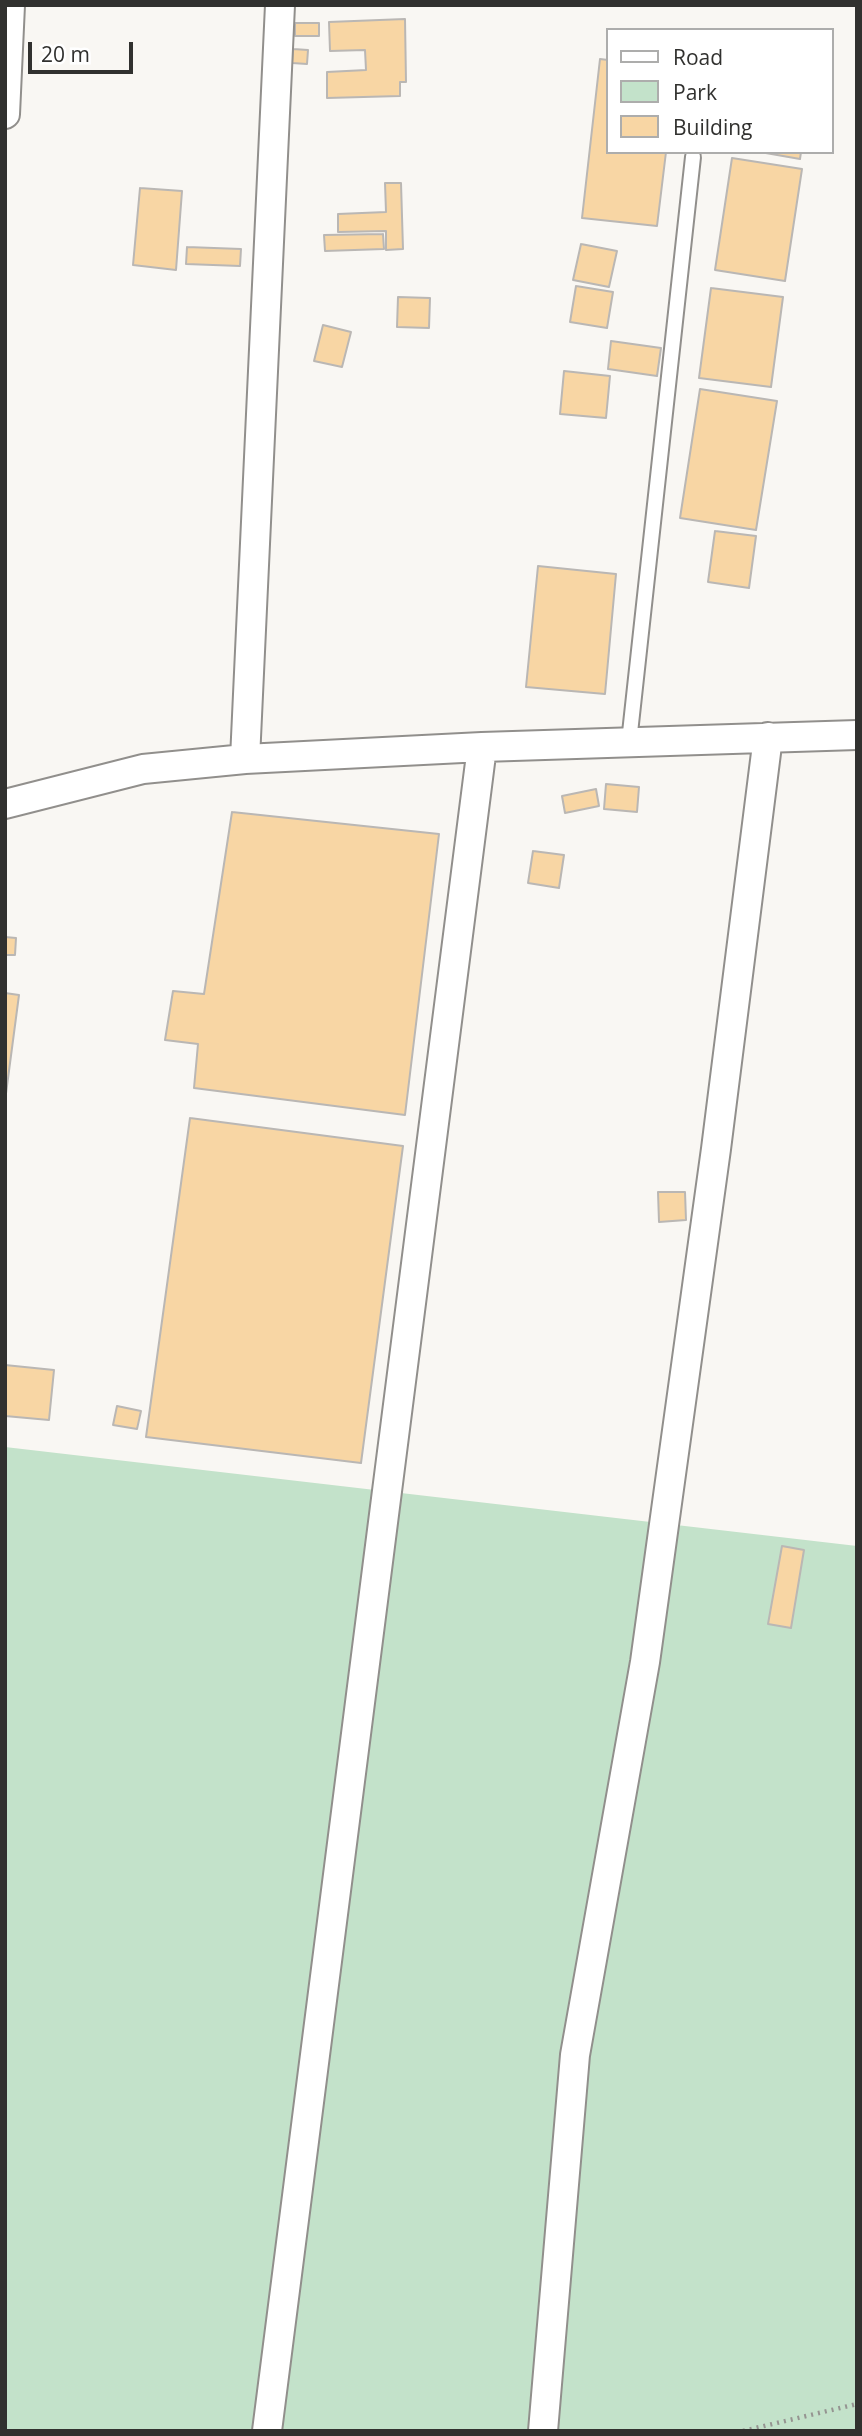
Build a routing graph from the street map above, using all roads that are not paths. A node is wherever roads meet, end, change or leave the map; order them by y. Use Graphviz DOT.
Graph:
graph roads {
  1 [pos="10,5"];
  2 [pos="280,5"];
  3 [pos="5,114"];
  4 [pos="693,158"];
  5 [pos="857,735"];
  6 [pos="768,737"];
  7 [pos="629,742"];
  8 [pos="482,747"];
  9 [pos="245,759"];
  10 [pos="5,804"];
  11 [pos="267,2431"];
  12 [pos="543,2431"];
  1 -- 3 [label="street"];
  2 -- 9 [label="street"];
  4 -- 7 [label="lane"];
  5 -- 6 [label="street"];
  6 -- 7 [label="street"];
  6 -- 12 [label="street"];
  7 -- 8 [label="street"];
  8 -- 9 [label="street"];
  8 -- 11 [label="street"];
  9 -- 10 [label="street"];
}
